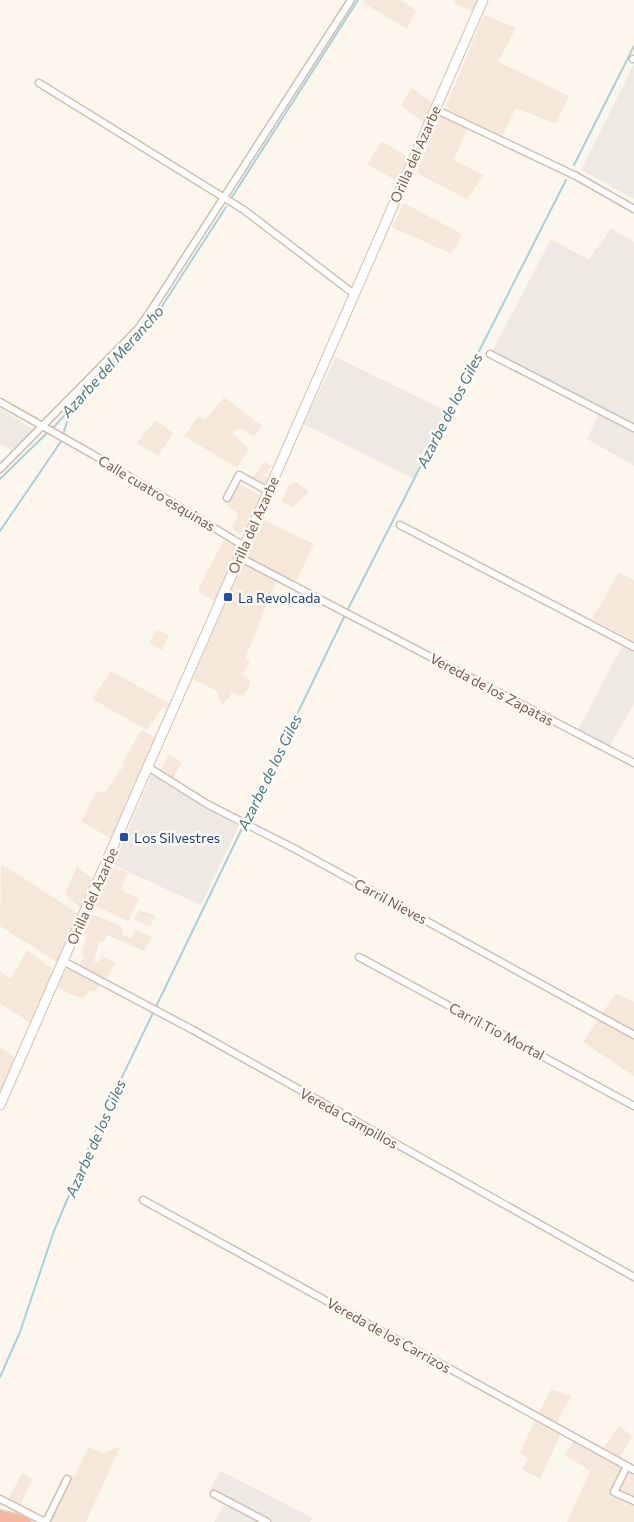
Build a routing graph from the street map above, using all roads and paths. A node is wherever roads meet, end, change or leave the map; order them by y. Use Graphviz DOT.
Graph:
graph roads {
  1 [pos="351,0"];
  2 [pos="483,0"];
  3 [pos="38,83"];
  4 [pos="435,108"];
  5 [pos="224,197"];
  6 [pos="634,209"];
  7 [pos="354,294"];
  8 [pos="490,354"];
  9 [pos="0,402"];
  10 [pos="47,428"];
  11 [pos="634,428"];
  12 [pos="0,469"];
  13 [pos="268,491"];
  14 [pos="228,498"];
  15 [pos="400,526"];
  16 [pos="244,546"];
  17 [pos="239,557"];
  18 [pos="634,647"];
  19 [pos="634,763"];
  20 [pos="148,767"];
  21 [pos="359,957"];
  22 [pos="63,962"];
  23 [pos="634,1035"];
  24 [pos="0,1105"];
  25 [pos="634,1106"];
  26 [pos="143,1200"];
  27 [pos="634,1277"];
  28 [pos="627,1466"];
  29 [pos="634,1470"];
  30 [pos="67,1479"];
  31 [pos="214,1494"];
  32 [pos="0,1498"];
  33 [pos="634,1501"];
  34 [pos="0,1516"];
  35 [pos="25,1522"];
  36 [pos="267,1522"];
  1 -- 5 [label="street"];
  2 -- 4 [label="street, Orilla del Azarbe"];
  3 -- 5 [label="street"];
  4 -- 6 [label="street"];
  4 -- 7 [label="street, Orilla del Azarbe"];
  5 -- 7 [label="street"];
  5 -- 10 [label="street"];
  7 -- 13 [label="street, Orilla del Azarbe"];
  8 -- 11 [label="street"];
  9 -- 10 [label="street"];
  10 -- 12 [label="street"];
  10 -- 16 [label="street, Calle cuatro esquinas"];
  13 -- 14 [label="street"];
  13 -- 16 [label="street, Orilla del Azarbe"];
  15 -- 18 [label="street"];
  16 -- 17 [label="street, Orilla del Azarbe"];
  17 -- 19 [label="street, Vereda de los Zapatas"];
  17 -- 20 [label="street, Orilla del Azarbe"];
  20 -- 22 [label="street, Orilla del Azarbe"];
  20 -- 23 [label="street, Carril Nieves"];
  21 -- 25 [label="street, Carril Tio Mortal"];
  22 -- 24 [label="street, Orilla del Azarbe"];
  22 -- 27 [label="street, Vereda Campillos"];
  26 -- 28 [label="street, Vereda de los Carrizos"];
  28 -- 29 [label="street, Vereda de los Carrizos"];
  28 -- 33 [label="street"];
  30 -- 32 [label="street"];
  31 -- 36 [label="street"];
  34 -- 35 [label="highway"];
}
